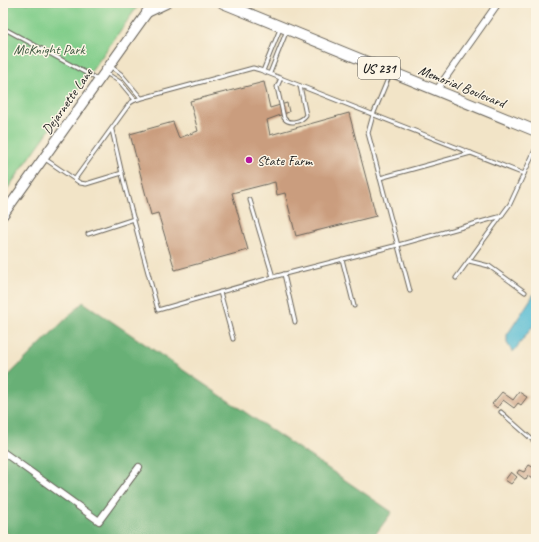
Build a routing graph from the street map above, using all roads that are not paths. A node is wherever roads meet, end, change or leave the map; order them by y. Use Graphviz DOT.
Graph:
graph roads {
  1 [pos="166,3"];
  2 [pos="223,3"];
  3 [pos="498,3"];
  4 [pos="147,9"];
  5 [pos="3,28"];
  6 [pos="284,28"];
  7 [pos="263,71"];
  8 [pos="104,73"];
  9 [pos="270,73"];
  10 [pos="391,73"];
  11 [pos="281,78"];
  12 [pos="300,86"];
  13 [pos="436,91"];
  14 [pos="141,98"];
  15 [pos="135,100"];
  16 [pos="373,115"];
  17 [pos="112,130"];
  18 [pos="536,130"];
  19 [pos="536,148"];
  20 [pos="471,153"];
  21 [pos="44,158"];
  22 [pos="122,173"];
  23 [pos="524,174"];
  24 [pos="380,178"];
  25 [pos="75,179"];
  26 [pos="250,200"];
  27 [pos="3,215"];
  28 [pos="502,216"];
  29 [pos="134,219"];
  30 [pos="88,234"];
  31 [pos="398,245"];
  32 [pos="342,259"];
  33 [pos="469,261"];
  34 [pos="284,274"];
  35 [pos="273,277"];
  36 [pos="456,278"];
  37 [pos="410,290"];
  38 [pos="220,292"];
  39 [pos="525,292"];
  40 [pos="354,306"];
  41 [pos="295,322"];
  42 [pos="233,339"];
  43 [pos="501,412"];
  44 [pos="536,444"];
  45 [pos="3,452"];
  46 [pos="139,467"];
  1 -- 4 [label="main road"];
  2 -- 6 [label="main road, Memorial Boulevard / US 231"];
  3 -- 13 [label="street"];
  4 -- 8 [label="main road, Dejarnette Lane"];
  5 -- 8 [label="lane"];
  6 -- 7 [label="lane"];
  6 -- 9 [label="lane"];
  6 -- 10 [label="main road, Memorial Boulevard / US 231"];
  7 -- 9 [label="lane"];
  7 -- 14 [label="lane"];
  8 -- 14 [label="lane"];
  8 -- 15 [label="lane"];
  8 -- 21 [label="main road, Dejarnette Lane"];
  9 -- 11 [label="lane"];
  10 -- 13 [label="main road, Memorial Boulevard / US 231"];
  10 -- 16 [label="lane"];
  11 -- 12 [label="lane"];
  11 -- 12 [label="lane"];
  12 -- 16 [label="lane"];
  13 -- 18 [label="main road, Memorial Boulevard / US 231"];
  14 -- 15 [label="lane"];
  15 -- 17 [label="lane"];
  16 -- 20 [label="lane"];
  16 -- 24 [label="lane"];
  17 -- 22 [label="lane"];
  17 -- 25 [label="lane"];
  19 -- 23 [label="lane"];
  20 -- 23 [label="lane"];
  20 -- 24 [label="lane"];
  21 -- 25 [label="lane"];
  21 -- 27 [label="main road, Dejarnette Lane"];
  22 -- 25 [label="lane"];
  22 -- 29 [label="lane"];
  23 -- 28 [label="lane"];
  24 -- 31 [label="lane"];
  26 -- 35 [label="lane"];
  28 -- 31 [label="lane"];
  28 -- 33 [label="lane"];
  29 -- 30 [label="lane"];
  29 -- 38 [label="lane"];
  31 -- 32 [label="lane"];
  31 -- 37 [label="lane"];
  32 -- 34 [label="lane"];
  32 -- 40 [label="lane"];
  33 -- 36 [label="lane"];
  33 -- 39 [label="lane"];
  34 -- 35 [label="lane"];
  34 -- 41 [label="lane"];
  35 -- 38 [label="lane"];
  38 -- 42 [label="lane"];
  43 -- 44 [label="lane"];
  45 -- 46 [label="street"];
}
